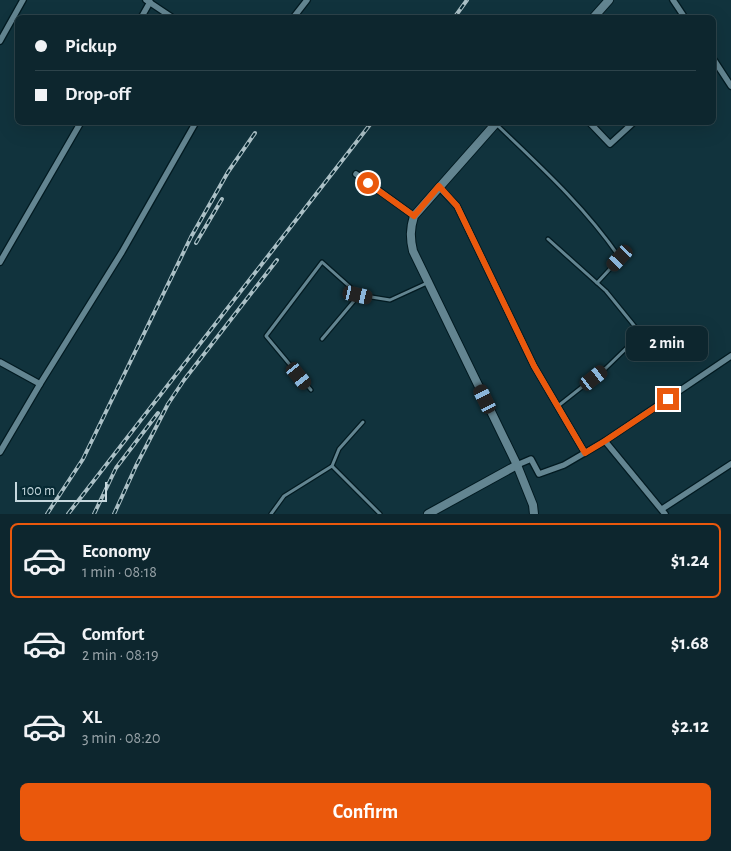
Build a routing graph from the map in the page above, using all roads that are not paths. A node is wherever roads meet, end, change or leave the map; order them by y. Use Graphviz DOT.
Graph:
graph roads {
  1 [pos="23,0"];
  2 [pos="307,0"];
  3 [pos="609,0"];
  4 [pos="673,0"];
  5 [pos="148,1"];
  6 [pos="142,15"];
  7 [pos="169,15"];
  8 [pos="295,15"];
  9 [pos="596,15"];
  10 [pos="683,15"];
  11 [pos="0,41"];
  12 [pos="716,63"];
  13 [pos="731,86"];
  14 [pos="79,125"];
  15 [pos="194,125"];
  16 [pos="494,125"];
  17 [pos="498,125"];
  18 [pos="592,125"];
  19 [pos="631,125"];
  20 [pos="356,174"];
  21 [pos="439,186"];
  22 [pos="414,216"];
  23 [pos="548,239"];
  24 [pos="0,262"];
  25 [pos="428,283"];
  26 [pos="597,283"];
  27 [pos="358,295"];
  28 [pos="322,340"];
  29 [pos="731,356"];
  30 [pos="0,362"];
  31 [pos="40,384"];
  32 [pos="310,390"];
  33 [pos="558,406"];
  34 [pos="363,422"];
  35 [pos="605,441"];
  36 [pos="0,452"];
  37 [pos="585,453"];
  38 [pos="731,464"];
  39 [pos="517,465"];
  40 [pos="332,466"];
  41 [pos="664,512"];
  42 [pos="270,514"];
  43 [pos="380,514"];
  44 [pos="428,514"];
  45 [pos="534,514"];
  1 -- 11 [label="street"];
  2 -- 8 [label="street"];
  3 -- 9 [label="street"];
  4 -- 10 [label="street"];
  5 -- 6 [label="street"];
  5 -- 7 [label="street"];
  12 -- 13 [label="street"];
  14 -- 24 [label="street"];
  15 -- 31 [label="street"];
  16 -- 21 [label="street"];
  17 -- 26 [label="lane"];
  18 -- 19 [label="street"];
  20 -- 22 [label="street"];
  21 -- 22 [label="street"];
  21 -- 33 [label="street"];
  22 -- 25 [label="street"];
  23 -- 26 [label="lane"];
  25 -- 27 [label="lane"];
  25 -- 39 [label="street"];
  26 -- 33 [label="lane"];
  27 -- 28 [label="lane"];
  27 -- 32 [label="lane"];
  29 -- 35 [label="street"];
  30 -- 31 [label="street"];
  31 -- 36 [label="street"];
  33 -- 37 [label="street"];
  34 -- 40 [label="lane"];
  35 -- 37 [label="street"];
  35 -- 41 [label="street"];
  37 -- 39 [label="street"];
  38 -- 41 [label="street"];
  39 -- 44 [label="street"];
  39 -- 45 [label="street"];
  40 -- 42 [label="lane"];
  40 -- 43 [label="lane"];
}
